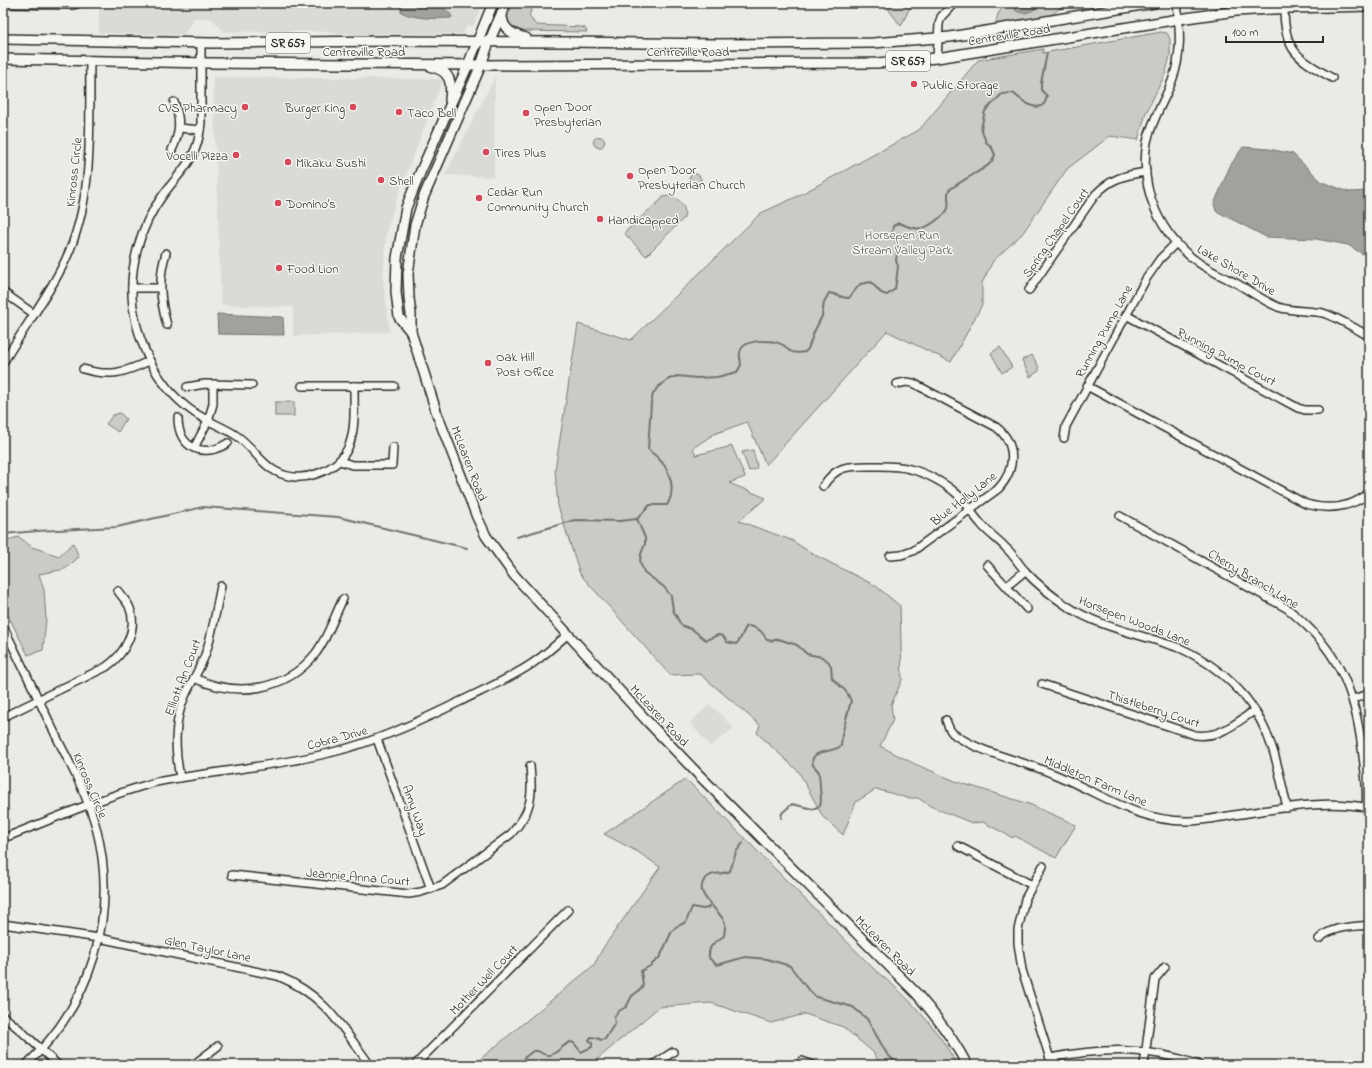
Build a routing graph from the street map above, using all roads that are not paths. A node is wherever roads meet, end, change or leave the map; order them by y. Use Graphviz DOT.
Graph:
graph roads {
  1 [pos="79,3"];
  2 [pos="493,3"];
  3 [pos="954,3"];
  4 [pos="1154,3"];
  5 [pos="1177,3"];
  6 [pos="3,4"];
  7 [pos="54,4"];
  8 [pos="504,6"];
  9 [pos="1369,6"];
  10 [pos="1284,8"];
  11 [pos="1179,19"];
  12 [pos="938,38"];
  13 [pos="3,39"];
  14 [pos="478,42"];
  15 [pos="489,42"];
  16 [pos="541,42"];
  17 [pos="201,43"];
  18 [pos="937,58"];
  19 [pos="3,59"];
  20 [pos="90,60"];
  21 [pos="200,62"];
  22 [pos="423,65"];
  23 [pos="468,65"];
  24 [pos="482,65"];
  25 [pos="1332,78"];
  26 [pos="174,102"];
  27 [pos="446,115"];
  28 [pos="179,128"];
  29 [pos="200,130"];
  30 [pos="172,150"];
  31 [pos="3,170"];
  32 [pos="1146,172"];
  33 [pos="3,174"];
  34 [pos="1176,243"];
  35 [pos="166,253"];
  36 [pos="132,288"];
  37 [pos="160,288"];
  38 [pos="1029,290"];
  39 [pos="3,292"];
  40 [pos="34,314"];
  41 [pos="1126,315"];
  42 [pos="167,325"];
  43 [pos="410,332"];
  44 [pos="1369,336"];
  45 [pos="149,361"];
  46 [pos="3,363"];
  47 [pos="82,369"];
  48 [pos="213,384"];
  49 [pos="252,384"];
  50 [pos="897,384"];
  51 [pos="302,386"];
  52 [pos="354,386"];
  53 [pos="394,386"];
  54 [pos="1087,386"];
  55 [pos="187,387"];
  56 [pos="1318,410"];
  57 [pos="178,418"];
  58 [pos="208,421"];
  59 [pos="1064,438"];
  60 [pos="228,443"];
  61 [pos="393,447"];
  62 [pos="194,448"];
  63 [pos="340,461"];
  64 [pos="823,486"];
  65 [pos="1369,493"];
  66 [pos="969,510"];
  67 [pos="1120,516"];
  68 [pos="890,556"];
  69 [pos="987,565"];
  70 [pos="1025,571"];
  71 [pos="221,586"];
  72 [pos="1007,586"];
  73 [pos="118,591"];
  74 [pos="343,598"];
  75 [pos="1027,608"];
  76 [pos="4,629"];
  77 [pos="568,634"];
  78 [pos="194,678"];
  79 [pos="1042,684"];
  80 [pos="1369,694"];
  81 [pos="1353,698"];
  82 [pos="39,699"];
  83 [pos="1254,711"];
  84 [pos="3,717"];
  85 [pos="946,720"];
  86 [pos="378,739"];
  87 [pos="530,766"];
  88 [pos="180,778"];
  89 [pos="89,805"];
  90 [pos="1287,808"];
  91 [pos="1368,808"];
  92 [pos="9,836"];
  93 [pos="958,846"];
  94 [pos="1043,866"];
  95 [pos="232,875"];
  96 [pos="1032,885"];
  97 [pos="431,889"];
  98 [pos="568,910"];
  99 [pos="3,924"];
  100 [pos="1369,925"];
  101 [pos="99,938"];
  102 [pos="1318,939"];
  103 [pos="1165,967"];
  104 [pos="3,1016"];
  105 [pos="218,1046"];
  106 [pos="42,1050"];
  107 [pos="673,1052"];
  108 [pos="1146,1052"];
  109 [pos="802,1061"];
  110 [pos="1051,1062"];
  111 [pos="26,1065"];
  112 [pos="58,1065"];
  113 [pos="193,1065"];
  114 [pos="370,1065"];
  115 [pos="415,1065"];
  116 [pos="653,1065"];
  117 [pos="813,1065"];
  118 [pos="967,1065"];
  119 [pos="1144,1065"];
  120 [pos="1199,1065"];
  1 -- 7 [label="street"];
  2 -- 14 [label="main road, McLearen Road"];
  3 -- 12 [label="street"];
  4 -- 12 [label="main road, Centreville Road / SR 657"];
  5 -- 11 [label="street, Lake Shore Drive"];
  6 -- 7 [label="street"];
  8 -- 15 [label="main road, McLearen Road"];
  8 -- 16 [label="main road"];
  9 -- 10 [label="main road, Centreville Road / SR 657"];
  10 -- 11 [label="main road, Centreville Road / SR 657"];
  10 -- 25 [label="street"];
  11 -- 18 [label="main road, Centreville Road / SR 657"];
  11 -- 32 [label="street, Lake Shore Drive"];
  12 -- 16 [label="main road, Centreville Road / SR 657"];
  12 -- 18 [label="street"];
  13 -- 17 [label="main road, Centreville Road / SR 657"];
  14 -- 15 [label="main road, Centreville Road / SR 657"];
  14 -- 17 [label="main road, Centreville Road / SR 657"];
  14 -- 23 [label="main road, McLearen Road"];
  15 -- 16 [label="main road, Centreville Road / SR 657"];
  15 -- 24 [label="main road, McLearen Road"];
  17 -- 21 [label="street"];
  18 -- 24 [label="main road, Centreville Road / SR 657"];
  19 -- 20 [label="main road, Centreville Road / SR 657"];
  20 -- 21 [label="main road, Centreville Road / SR 657"];
  20 -- 40 [label="street, Kinross Circle"];
  21 -- 22 [label="main road, Centreville Road / SR 657"];
  21 -- 29 [label="street"];
  22 -- 23 [label="main road, Centreville Road / SR 657"];
  22 -- 27 [label="main road"];
  23 -- 24 [label="main road, Centreville Road / SR 657"];
  23 -- 27 [label="main road, McLearen Road"];
  24 -- 43 [label="main road, McLearen Road"];
  26 -- 28 [label="street"];
  27 -- 43 [label="main road, McLearen Road"];
  28 -- 29 [label="street"];
  28 -- 30 [label="street"];
  29 -- 36 [label="street"];
  31 -- 33 [label="street"];
  32 -- 34 [label="street, Lake Shore Drive"];
  32 -- 38 [label="street, Spring Chapel Court"];
  34 -- 41 [label="street, Running Pump Lane"];
  34 -- 44 [label="street, Lake Shore Drive"];
  35 -- 37 [label="street"];
  36 -- 37 [label="street"];
  36 -- 45 [label="street"];
  37 -- 42 [label="street"];
  39 -- 40 [label="street"];
  40 -- 46 [label="street, Kinross Circle"];
  41 -- 54 [label="street, Running Pump Lane"];
  41 -- 56 [label="street, Running Pump Court"];
  43 -- 77 [label="main road, McLearen Road"];
  45 -- 47 [label="street"];
  45 -- 58 [label="street"];
  48 -- 49 [label="street"];
  48 -- 55 [label="street"];
  48 -- 58 [label="street"];
  50 -- 66 [label="street, Blue Holly Lane"];
  51 -- 52 [label="street"];
  52 -- 53 [label="street"];
  52 -- 63 [label="street"];
  54 -- 59 [label="street, Running Pump Lane"];
  54 -- 65 [label="street"];
  57 -- 62 [label="street"];
  58 -- 62 [label="street"];
  58 -- 63 [label="street"];
  60 -- 62 [label="street"];
  61 -- 63 [label="street"];
  64 -- 66 [label="street, Horsepen Woods Lane"];
  66 -- 68 [label="street, Blue Holly Lane"];
  66 -- 70 [label="street, Horsepen Woods Lane"];
  67 -- 81 [label="street, Cherry Branch Lane"];
  69 -- 72 [label="street"];
  70 -- 72 [label="street"];
  70 -- 83 [label="street, Horsepen Woods Lane"];
  71 -- 78 [label="street, Elliott An Court"];
  72 -- 75 [label="street"];
  73 -- 82 [label="street"];
  74 -- 78 [label="street"];
  76 -- 82 [label="street, Kinross Circle"];
  77 -- 86 [label="street, Cobra Drive"];
  77 -- 118 [label="main road, McLearen Road"];
  78 -- 88 [label="street, Elliott An Court"];
  79 -- 83 [label="street, Thistleberry Court"];
  80 -- 81 [label="street"];
  81 -- 91 [label="street, Cherry Branch Lane"];
  82 -- 84 [label="street"];
  82 -- 89 [label="street, Kinross Circle"];
  83 -- 90 [label="street, Horsepen Woods Lane"];
  85 -- 90 [label="street, Middleton Farm Lane"];
  86 -- 88 [label="street, Cobra Drive"];
  86 -- 97 [label="street, Amy Way"];
  87 -- 97 [label="street, Jeannie Anna Court"];
  88 -- 89 [label="street, Cobra Drive"];
  89 -- 92 [label="street, Cobra Drive"];
  89 -- 101 [label="street, Kinross Circle"];
  90 -- 91 [label="street, Middleton Farm Lane"];
  93 -- 96 [label="street"];
  94 -- 96 [label="street"];
  95 -- 97 [label="street, Jeannie Anna Court"];
  96 -- 110 [label="street"];
  98 -- 115 [label="street, Mother Well Court"];
  99 -- 101 [label="street, Glen Taylor Lane"];
  100 -- 102 [label="street"];
  101 -- 106 [label="street, Kinross Circle"];
  101 -- 114 [label="street, Glen Taylor Lane"];
  103 -- 108 [label="street"];
  104 -- 106 [label="street"];
  105 -- 113 [label="street"];
  106 -- 111 [label="street, Kinross Circle"];
  106 -- 112 [label="street"];
  107 -- 116 [label="street"];
  108 -- 110 [label="street"];
  108 -- 119 [label="street"];
  108 -- 120 [label="street"];
  109 -- 117 [label="street"];
}
